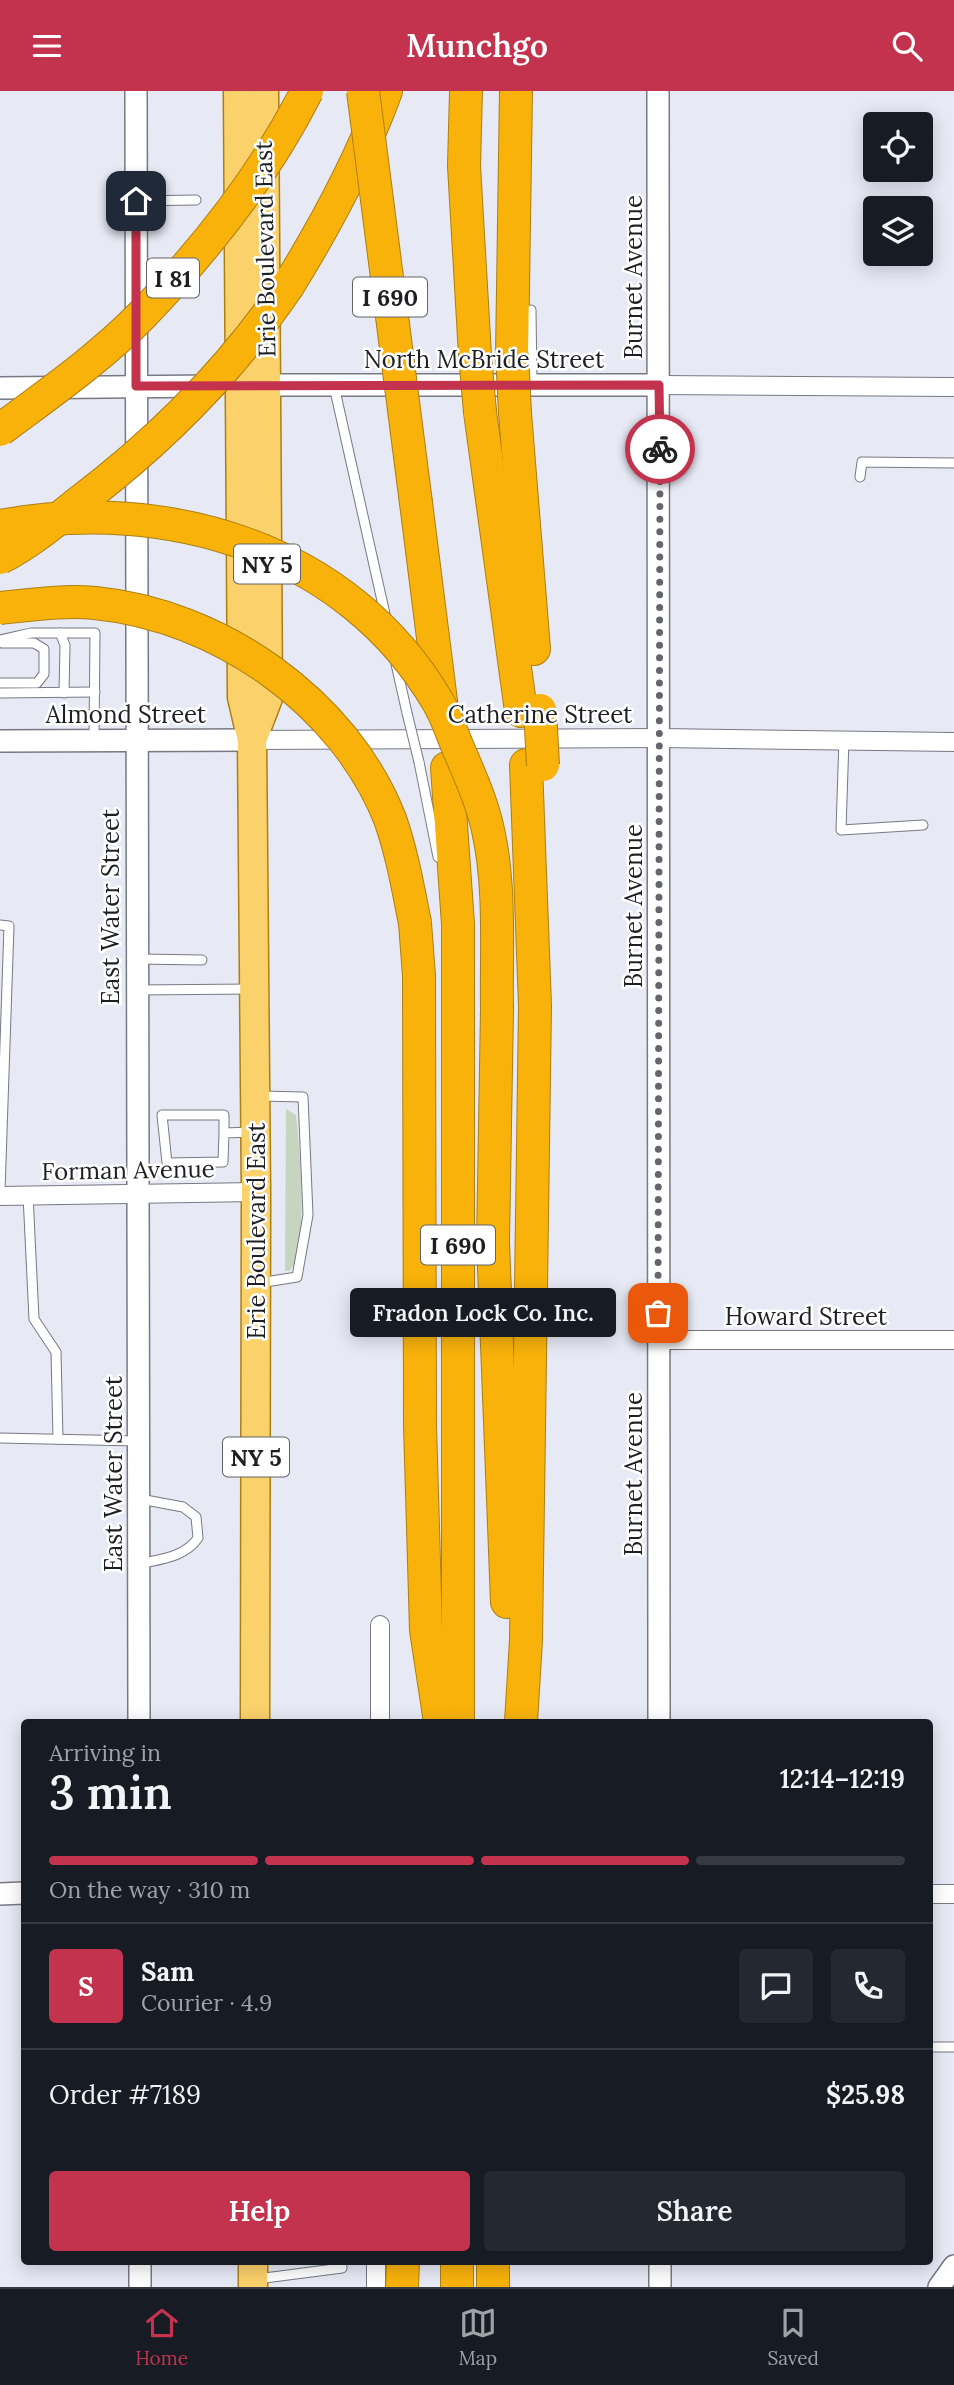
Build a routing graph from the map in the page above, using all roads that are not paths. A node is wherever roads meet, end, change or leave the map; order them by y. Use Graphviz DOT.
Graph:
graph roads {
  1 [pos="136,91"];
  2 [pos="238,91"];
  3 [pos="264,91"];
  4 [pos="281,91"];
  5 [pos="307,91"];
  6 [pos="363,91"];
  7 [pos="386,91"];
  8 [pos="466,91"];
  9 [pos="516,91"];
  10 [pos="658,91"];
  11 [pos="196,200"];
  12 [pos="136,201"];
  13 [pos="215,229"];
  14 [pos="531,310"];
  15 [pos="254,385"];
  16 [pos="532,385"];
  17 [pos="659,385"];
  18 [pos="136,386"];
  19 [pos="334,386"];
  20 [pos="954,387"];
  21 [pos="0,388"];
  22 [pos="0,430"];
  23 [pos="954,463"];
  24 [pos="860,477"];
  25 [pos="0,526"];
  26 [pos="0,558"];
  27 [pos="0,608"];
  28 [pos="60,633"];
  29 [pos="0,641"];
  30 [pos="0,683"];
  31 [pos="64,692"];
  32 [pos="95,692"];
  33 [pos="0,693"];
  34 [pos="530,710"];
  35 [pos="660,738"];
  36 [pos="252,740"];
  37 [pos="844,740"];
  38 [pos="0,741"];
  39 [pos="94,741"];
  40 [pos="135,741"];
  41 [pos="954,742"];
  42 [pos="433,765"];
  43 [pos="923,825"];
  44 [pos="440,864"];
  45 [pos="0,925"];
  46 [pos="447,947"];
  47 [pos="136,959"];
  48 [pos="202,960"];
  49 [pos="254,989"];
  50 [pos="137,990"];
  51 [pos="457,1073"];
  52 [pos="255,1096"];
  53 [pos="162,1128"];
  54 [pos="138,1129"];
  55 [pos="255,1132"];
  56 [pos="224,1133"];
  57 [pos="0,1158"];
  58 [pos="256,1192"];
  59 [pos="0,1193"];
  60 [pos="138,1194"];
  61 [pos="28,1195"];
  62 [pos="256,1283"];
  63 [pos="954,1340"];
  64 [pos="659,1341"];
  65 [pos="0,1438"];
  66 [pos="58,1439"];
  67 [pos="139,1441"];
  68 [pos="139,1499"];
  69 [pos="139,1564"];
  70 [pos="380,1625"];
  71 [pos="139,1719"];
  72 [pos="255,1719"];
  73 [pos="380,1719"];
  74 [pos="440,1719"];
  75 [pos="458,1719"];
  76 [pos="508,1719"];
  77 [pos="521,1719"];
  78 [pos="659,1719"];
  79 [pos="0,1893"];
  80 [pos="21,1893"];
  81 [pos="933,1894"];
  82 [pos="954,1894"];
  83 [pos="933,2047"];
  84 [pos="954,2047"];
  85 [pos="140,2265"];
  86 [pos="342,2265"];
  87 [pos="376,2265"];
  88 [pos="403,2265"];
  89 [pos="457,2265"];
  90 [pos="493,2265"];
  91 [pos="660,2265"];
  92 [pos="954,2266"];
  93 [pos="253,2276"];
  94 [pos="140,2287"];
  95 [pos="376,2287"];
  96 [pos="402,2287"];
  97 [pos="457,2287"];
  98 [pos="493,2287"];
  99 [pos="660,2287"];
  100 [pos="939,2287"];
  1 -- 12 [label="street, East Water Street"];
  2 -- 15 [label="main road, Erie Boulevard East / NY 5"];
  3 -- 15 [label="main road, Erie Boulevard East / NY 5"];
  4 -- 13 [label="highway, bridge"];
  5 -- 13 [label="highway, I 81, bridge"];
  6 -- 42 [label="highway, I 690, bridge"];
  7 -- 26 [label="highway, bridge"];
  8 -- 34 [label="highway, I 690, bridge"];
  9 -- 34 [label="highway, bridge"];
  10 -- 17 [label="street, Burnet Avenue"];
  11 -- 12 [label="lane"];
  12 -- 18 [label="street, East Water Street"];
  13 -- 22 [label="highway, I 81, bridge"];
  14 -- 16 [label="lane"];
  15 -- 18 [label="street, North McBride Street"];
  15 -- 19 [label="street, North McBride Street"];
  15 -- 36 [label="main road, Erie Boulevard East / NY 5"];
  16 -- 17 [label="street, North McBride Street"];
  16 -- 19 [label="street, North McBride Street"];
  17 -- 20 [label="street, North McBride Street"];
  17 -- 35 [label="street, Burnet Avenue"];
  18 -- 21 [label="street, North McBride Street"];
  18 -- 40 [label="street, East Water Street"];
  19 -- 42 [label="lane, bridge"];
  23 -- 24 [label="lane"];
  25 -- 76 [label="highway, bridge"];
  27 -- 74 [label="highway, bridge"];
  28 -- 29 [label="lane"];
  28 -- 31 [label="lane"];
  28 -- 32 [label="lane"];
  29 -- 30 [label="lane"];
  31 -- 32 [label="lane"];
  31 -- 33 [label="lane"];
  32 -- 39 [label="lane"];
  34 -- 77 [label="highway, I 690"];
  35 -- 36 [label="street, Catherine Street"];
  35 -- 37 [label="street, Catherine Street"];
  35 -- 64 [label="street, Burnet Avenue"];
  36 -- 40 [label="street, Almond Street"];
  36 -- 49 [label="main road, Erie Boulevard East / NY 5"];
  37 -- 41 [label="street, Catherine Street"];
  37 -- 43 [label="lane"];
  38 -- 39 [label="street, Almond Street"];
  39 -- 40 [label="street, Almond Street"];
  40 -- 47 [label="street, East Water Street"];
  42 -- 44 [label="lane"];
  42 -- 51 [label="highway, I 690"];
  45 -- 57 [label="lane"];
  46 -- 51 [label="lane"];
  47 -- 48 [label="lane"];
  47 -- 50 [label="street, East Water Street"];
  49 -- 50 [label="lane"];
  49 -- 52 [label="main road, Erie Boulevard East / NY 5"];
  50 -- 54 [label="street, East Water Street"];
  51 -- 75 [label="highway, I 690"];
  52 -- 55 [label="main road, Erie Boulevard East / NY 5"];
  52 -- 62 [label="lane"];
  53 -- 54 [label="lane"];
  53 -- 56 [label="lane"];
  53 -- 56 [label="lane"];
  54 -- 60 [label="street, East Water Street"];
  55 -- 56 [label="lane"];
  55 -- 58 [label="main road, Erie Boulevard East / NY 5"];
  57 -- 59 [label="lane"];
  58 -- 60 [label="street, Forman Avenue"];
  58 -- 62 [label="main road, Erie Boulevard East / NY 5"];
  59 -- 61 [label="street, Forman Avenue"];
  60 -- 61 [label="street, Forman Avenue"];
  60 -- 67 [label="street, East Water Street"];
  61 -- 66 [label="lane"];
  62 -- 72 [label="main road, Erie Boulevard East / NY 5"];
  63 -- 64 [label="street, Howard Street"];
  64 -- 78 [label="street, Burnet Avenue"];
  65 -- 66 [label="lane"];
  66 -- 67 [label="lane"];
  67 -- 68 [label="street, East Water Street"];
  68 -- 69 [label="street, East Water Street"];
  68 -- 69 [label="lane"];
  69 -- 71 [label="street, East Water Street"];
  70 -- 73 [label="street"];
  79 -- 80 [label="street"];
  81 -- 82 [label="street"];
  83 -- 84 [label="lane"];
  85 -- 94 [label="street"];
  86 -- 93 [label="lane"];
  87 -- 95 [label="street"];
  88 -- 96 [label="highway"];
  89 -- 97 [label="highway"];
  90 -- 98 [label="highway"];
  91 -- 99 [label="street"];
  92 -- 100 [label="street"];
}
